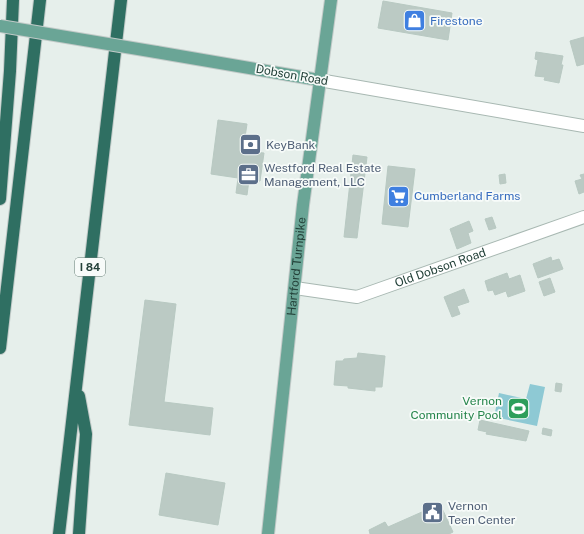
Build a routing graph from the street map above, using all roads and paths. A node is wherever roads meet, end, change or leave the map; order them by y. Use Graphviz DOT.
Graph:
graph roads {
  1 [pos="13,0"];
  2 [pos="40,0"];
  3 [pos="121,0"];
  4 [pos="331,0"];
  5 [pos="0,26"];
  6 [pos="319,80"];
  7 [pos="584,126"];
  8 [pos="0,199"];
  9 [pos="584,217"];
  10 [pos="0,274"];
  11 [pos="295,288"];
  12 [pos="6,294"];
  13 [pos="0,348"];
  14 [pos="76,384"];
  15 [pos="59,534"];
  16 [pos="79,534"];
  17 [pos="268,534"];
  1 -- 8 [label="highway"];
  2 -- 12 [label="highway"];
  3 -- 14 [label="highway, I 84"];
  4 -- 6 [label="main road, Hartford Turnpike"];
  5 -- 6 [label="main road, Dobson Road, bridge"];
  6 -- 7 [label="street, Dobson Road"];
  6 -- 11 [label="main road, Hartford Turnpike"];
  9 -- 11 [label="street, Old Dobson Road"];
  10 -- 12 [label="highway"];
  11 -- 17 [label="main road, Hartford Turnpike"];
  12 -- 13 [label="highway"];
  14 -- 15 [label="highway, I 84"];
  14 -- 16 [label="highway"];
}
